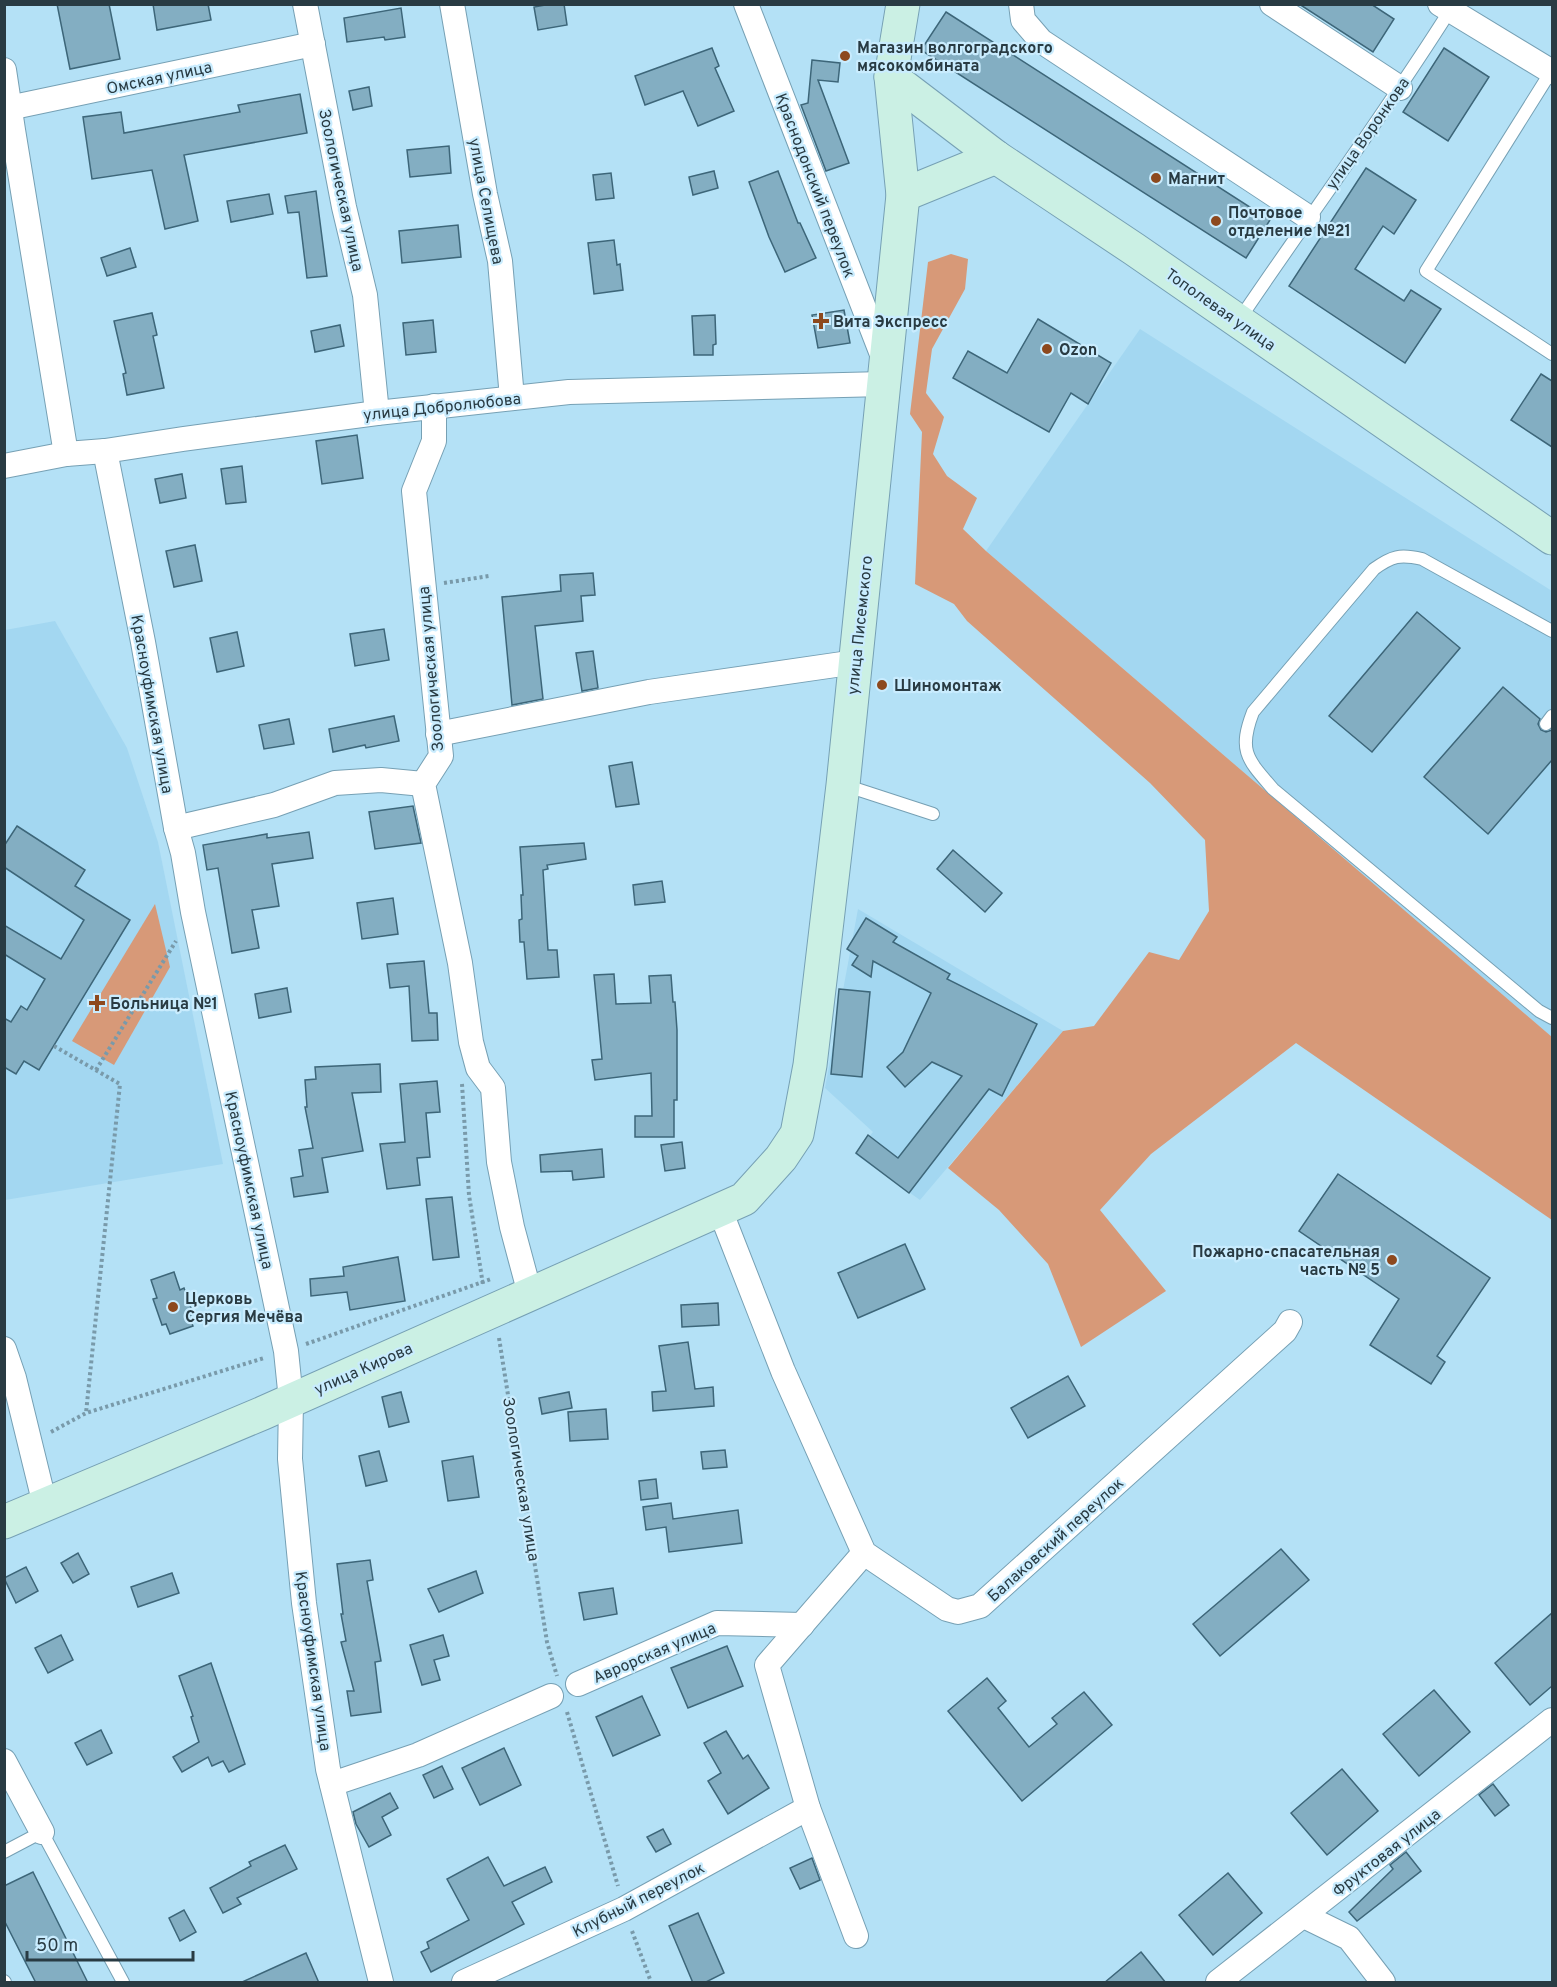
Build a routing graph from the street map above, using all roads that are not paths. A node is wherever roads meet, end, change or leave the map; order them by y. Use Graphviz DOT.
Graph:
graph roads {
  1 [pos="305,4"];
  2 [pos="452,4"];
  3 [pos="746,4"];
  4 [pos="903,4"];
  5 [pos="1021,4"];
  6 [pos="1272,4"];
  7 [pos="1448,7"];
  8 [pos="313,44"];
  9 [pos="4,70"];
  10 [pos="1552,71"];
  11 [pos="891,77"];
  12 [pos="1400,88"];
  13 [pos="7,109"];
  14 [pos="996,157"];
  15 [pos="903,195"];
  16 [pos="1308,217"];
  17 [pos="1239,321"];
  18 [pos="1552,354"];
  19 [pos="885,374"];
  20 [pos="512,398"];
  21 [pos="434,406"];
  22 [pos="377,413"];
  23 [pos="105,451"];
  24 [pos="66,454"];
  25 [pos="4,466"];
  26 [pos="1552,538"];
  27 [pos="1552,632"];
  28 [pos="856,662"];
  29 [pos="438,734"];
  30 [pos="423,784"];
  31 [pos="843,784"];
  32 [pos="933,814"];
  33 [pos="176,828"];
  34 [pos="1552,1018"];
  35 [pos="720,1210"];
  36 [pos="530,1294"];
  37 [pos="1290,1322"];
  38 [pos="4,1349"];
  39 [pos="291,1400"];
  40 [pos="45,1505"];
  41 [pos="4,1522"];
  42 [pos="864,1553"];
  43 [pos="802,1625"];
  44 [pos="1552,1720"];
  45 [pos="4,1761"];
  46 [pos="332,1784"];
  47 [pos="808,1808"];
  48 [pos="42,1832"];
  49 [pos="4,1852"];
  50 [pos="1304,1916"];
  51 [pos="856,1936"];
  52 [pos="123,1983"];
  53 [pos="381,1983"];
  54 [pos="464,1983"];
  55 [pos="1218,1983"];
  56 [pos="1383,1983"];
  1 -- 8 [label="street, Зоологическая улица"];
  2 -- 20 [label="street, улица Селищева"];
  3 -- 19 [label="street, Краснодонский переулок"];
  4 -- 11 [label="main road, улица Писемского"];
  5 -- 16 [label="street"];
  6 -- 12 [label="street"];
  7 -- 10 [label="street"];
  7 -- 12 [label="lane, улица Воронкова"];
  8 -- 13 [label="street, Омская улица"];
  8 -- 22 [label="street, Зоологическая улица"];
  9 -- 13 [label="street"];
  10 -- 18 [label="lane"];
  11 -- 14 [label="main road, Тополевая улица"];
  11 -- 15 [label="main road, улица Писемского"];
  12 -- 16 [label="lane, улица Воронкова"];
  13 -- 24 [label="street"];
  14 -- 15 [label="main road"];
  14 -- 17 [label="main road, Тополевая улица"];
  15 -- 19 [label="main road, улица Писемского"];
  16 -- 17 [label="lane, улица Воронкова"];
  17 -- 26 [label="main road, Тополевая улица"];
  19 -- 20 [label="street, улица Добролюбова"];
  19 -- 28 [label="main road, улица Писемского"];
  20 -- 21 [label="street, улица Добролюбова"];
  21 -- 22 [label="street, улица Добролюбова"];
  21 -- 29 [label="street, Зоологическая улица"];
  22 -- 23 [label="street, улица Добролюбова"];
  23 -- 24 [label="street, улица Добролюбова"];
  23 -- 33 [label="street, Красноуфимская улица"];
  24 -- 25 [label="street, улица Добролюбова"];
  27 -- 34 [label="lane"];
  28 -- 29 [label="street"];
  28 -- 31 [label="main road, улица Писемского"];
  29 -- 30 [label="street, Зоологическая улица"];
  30 -- 33 [label="street"];
  30 -- 36 [label="street"];
  31 -- 32 [label="lane"];
  31 -- 35 [label="main road, улица Писемского"];
  33 -- 39 [label="street, Красноуфимская улица"];
  35 -- 36 [label="main road, улица Кирова"];
  35 -- 42 [label="street"];
  36 -- 39 [label="main road, улица Кирова"];
  37 -- 42 [label="street, Балаковский переулок"];
  38 -- 40 [label="street"];
  39 -- 40 [label="main road, улица Кирова"];
  39 -- 46 [label="street, Красноуфимская улица"];
  40 -- 41 [label="main road, улица Кирова"];
  42 -- 43 [label="street"];
  43 -- 46 [label="street, Аврорская улица"];
  43 -- 47 [label="street"];
  44 -- 50 [label="street, Фруктовая улица"];
  45 -- 48 [label="street"];
  46 -- 53 [label="street, Красноуфимская улица"];
  47 -- 51 [label="street"];
  47 -- 54 [label="street, Клубный переулок"];
  48 -- 49 [label="lane"];
  48 -- 52 [label="lane"];
  50 -- 55 [label="street, Фруктовая улица"];
  50 -- 56 [label="street"];
}
